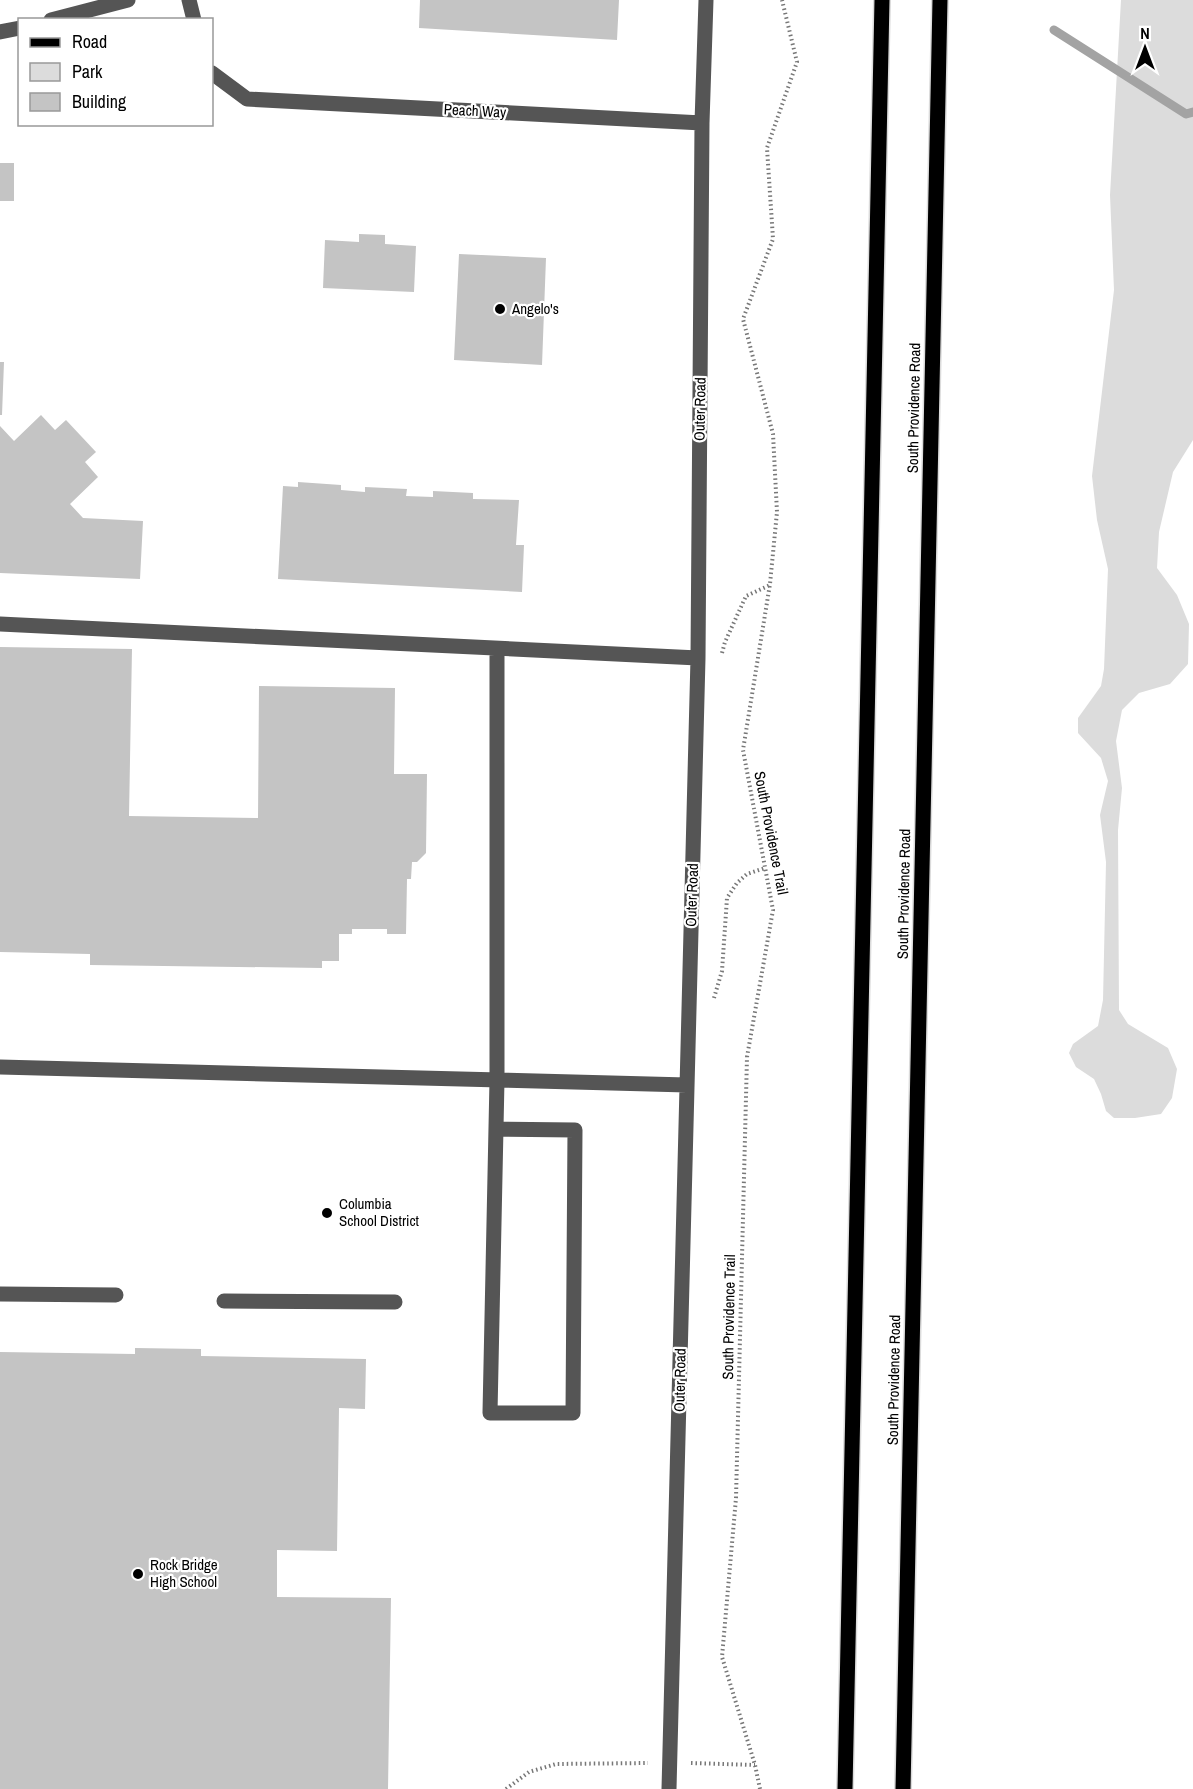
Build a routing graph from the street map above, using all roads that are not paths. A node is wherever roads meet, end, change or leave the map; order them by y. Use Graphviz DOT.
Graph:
graph roads {
  1 [pos="128,0"];
  2 [pos="189,0"];
  3 [pos="706,0"];
  4 [pos="882,0"];
  5 [pos="940,0"];
  6 [pos="59,18"];
  7 [pos="194,18"];
  8 [pos="18,28"];
  9 [pos="0,32"];
  10 [pos="213,74"];
  11 [pos="702,123"];
  12 [pos="0,624"];
  13 [pos="497,649"];
  14 [pos="698,658"];
  15 [pos="0,1067"];
  16 [pos="497,1080"];
  17 [pos="687,1085"];
  18 [pos="496,1129"];
  19 [pos="0,1294"];
  20 [pos="116,1294"];
  21 [pos="224,1301"];
  22 [pos="395,1302"];
  23 [pos="669,1789"];
  24 [pos="845,1789"];
  25 [pos="903,1789"];
  1 -- 6 [label="street"];
  2 -- 7 [label="street"];
  3 -- 11 [label="street, Outer Road"];
  4 -- 24 [label="main road"];
  5 -- 25 [label="main road, South Providence Road"];
  8 -- 9 [label="street"];
  10 -- 11 [label="street, Peach Way"];
  11 -- 14 [label="street, Outer Road"];
  12 -- 13 [label="street"];
  13 -- 14 [label="street"];
  13 -- 16 [label="street"];
  14 -- 17 [label="street, Outer Road"];
  15 -- 16 [label="street"];
  16 -- 17 [label="street"];
  16 -- 18 [label="street"];
  17 -- 23 [label="street, Outer Road"];
  18 -- 18 [label="street"];
  19 -- 20 [label="street"];
  21 -- 22 [label="street"];
}
